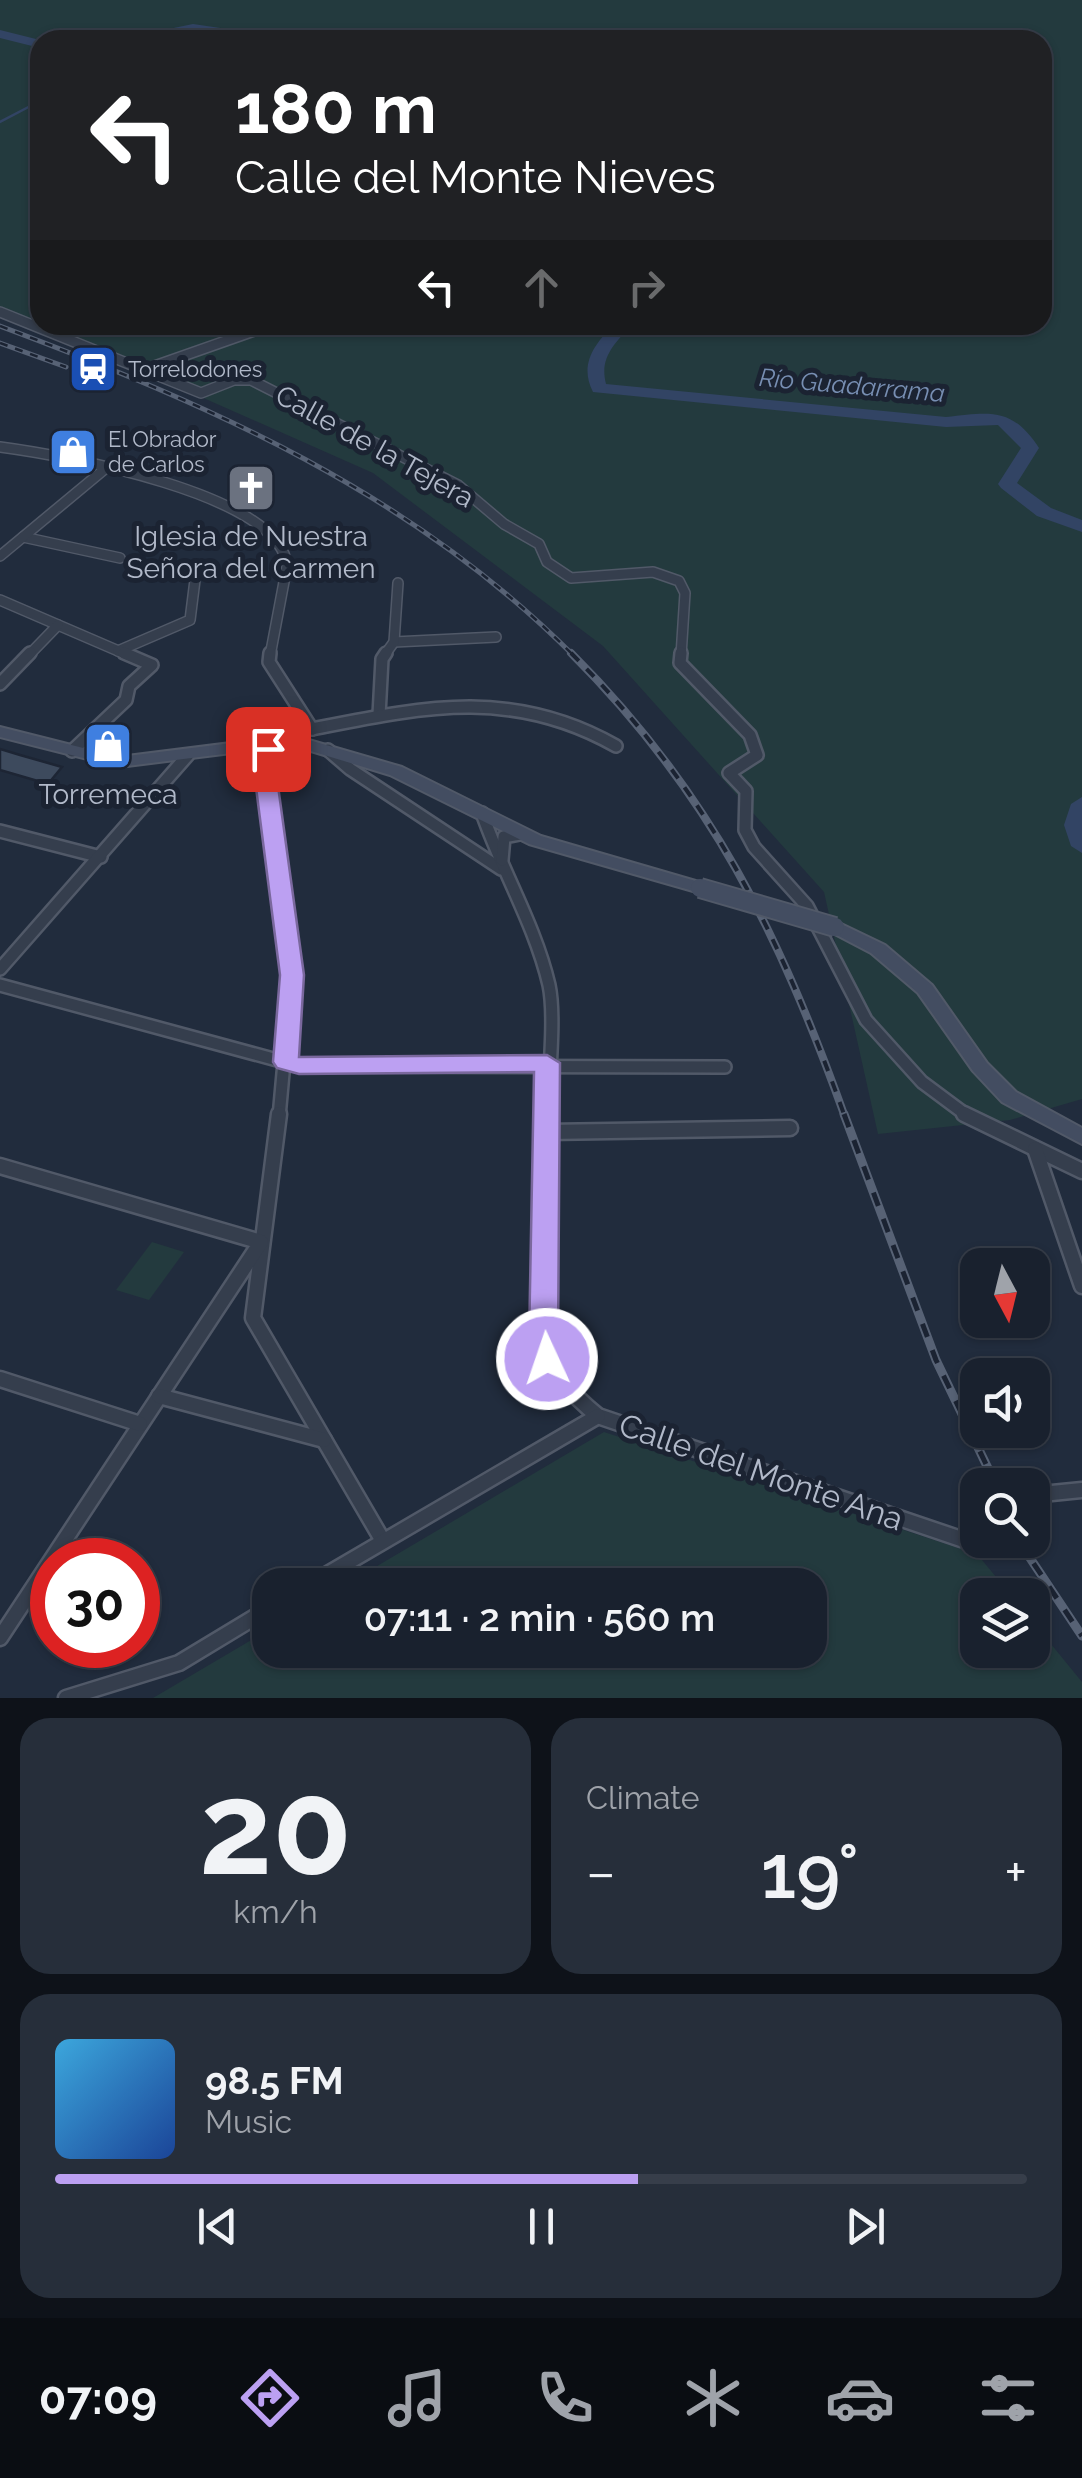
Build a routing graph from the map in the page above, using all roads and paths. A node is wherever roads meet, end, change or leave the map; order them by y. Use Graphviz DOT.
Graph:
graph roads {
  1 [pos="0,312"];
  2 [pos="30,324"];
  3 [pos="59,335"];
  4 [pos="243,335"];
  5 [pos="146,369"];
  6 [pos="0,447"];
  7 [pos="106,468"];
  8 [pos="23,537"];
  9 [pos="6,546"];
  10 [pos="0,556"];
  11 [pos="120,558"];
  12 [pos="194,580"];
  13 [pos="398,584"];
  14 [pos="0,600"];
  15 [pos="58,625"];
  16 [pos="496,637"];
  17 [pos="394,642"];
  18 [pos="118,651"];
  19 [pos="0,684"];
  20 [pos="379,715"];
  21 [pos="0,732"];
  22 [pos="307,736"];
  23 [pos="272,743"];
  24 [pos="616,746"];
  25 [pos="327,749"];
  26 [pos="72,751"];
  27 [pos="188,755"];
  28 [pos="482,813"];
  29 [pos="0,831"];
  30 [pos="520,834"];
  31 [pos="101,857"];
  32 [pos="501,870"];
  33 [pos="0,968"];
  34 [pos="0,986"];
  35 [pos="286,1062"];
  36 [pos="547,1063"];
  37 [pos="725,1067"];
  38 [pos="790,1128"];
  39 [pos="548,1132"];
  40 [pos="1082,1137"];
  41 [pos="1035,1149"];
  42 [pos="0,1166"];
  43 [pos="1082,1171"];
  44 [pos="260,1242"];
  45 [pos="1082,1286"];
  46 [pos="0,1379"];
  47 [pos="159,1396"];
  48 [pos="598,1416"];
  49 [pos="140,1424"];
  50 [pos="324,1440"];
  51 [pos="1082,1490"];
  52 [pos="1050,1493"];
  53 [pos="960,1540"];
  54 [pos="383,1541"];
  55 [pos="338,1568"];
  56 [pos="252,1619"];
  57 [pos="0,1638"];
  58 [pos="66,1698"];
  1 -- 2 [label="street, Calle de la Tejera"];
  3 -- 5 [label="street, Calle de la Tejera"];
  4 -- 5 [label="street"];
  5 -- 41 [label="street, Calle de la Tejera"];
  6 -- 7 [label="street"];
  7 -- 8 [label="street"];
  7 -- 22 [label="street"];
  8 -- 9 [label="street"];
  8 -- 11 [label="street"];
  9 -- 10 [label="street"];
  12 -- 18 [label="street"];
  13 -- 17 [label="street"];
  14 -- 15 [label="street"];
  15 -- 18 [label="street"];
  15 -- 19 [label="street"];
  16 -- 17 [label="street"];
  17 -- 20 [label="street"];
  18 -- 26 [label="street"];
  20 -- 22 [label="street"];
  20 -- 24 [label="street"];
  21 -- 26 [label="main road"];
  22 -- 23 [label="main road"];
  22 -- 25 [label="main road"];
  23 -- 27 [label="main road"];
  23 -- 35 [label="street"];
  25 -- 28 [label="main road"];
  25 -- 32 [label="street, Calle del Monte Ana"];
  26 -- 27 [label="main road"];
  27 -- 31 [label="street"];
  28 -- 30 [label="main road"];
  28 -- 32 [label="street, Calle del Monte Ana"];
  29 -- 31 [label="street"];
  30 -- 32 [label="street"];
  30 -- 40 [label="main road, bridge"];
  31 -- 33 [label="street"];
  32 -- 36 [label="street, Calle del Monte Ana"];
  34 -- 35 [label="street"];
  35 -- 36 [label="street"];
  35 -- 44 [label="street"];
  36 -- 37 [label="street"];
  36 -- 39 [label="street, Calle del Monte Ana"];
  38 -- 39 [label="street"];
  39 -- 48 [label="street, Calle del Monte Ana"];
  41 -- 43 [label="street, Calle de la Tejera"];
  41 -- 45 [label="street"];
  42 -- 44 [label="street"];
  44 -- 47 [label="street"];
  44 -- 50 [label="street"];
  46 -- 49 [label="street"];
  47 -- 49 [label="street"];
  47 -- 50 [label="street"];
  48 -- 53 [label="street, Calle del Monte Ana"];
  48 -- 54 [label="street"];
  49 -- 57 [label="street"];
  50 -- 54 [label="street"];
  51 -- 52 [label="street"];
  54 -- 55 [label="street"];
  56 -- 58 [label="street"];
}
